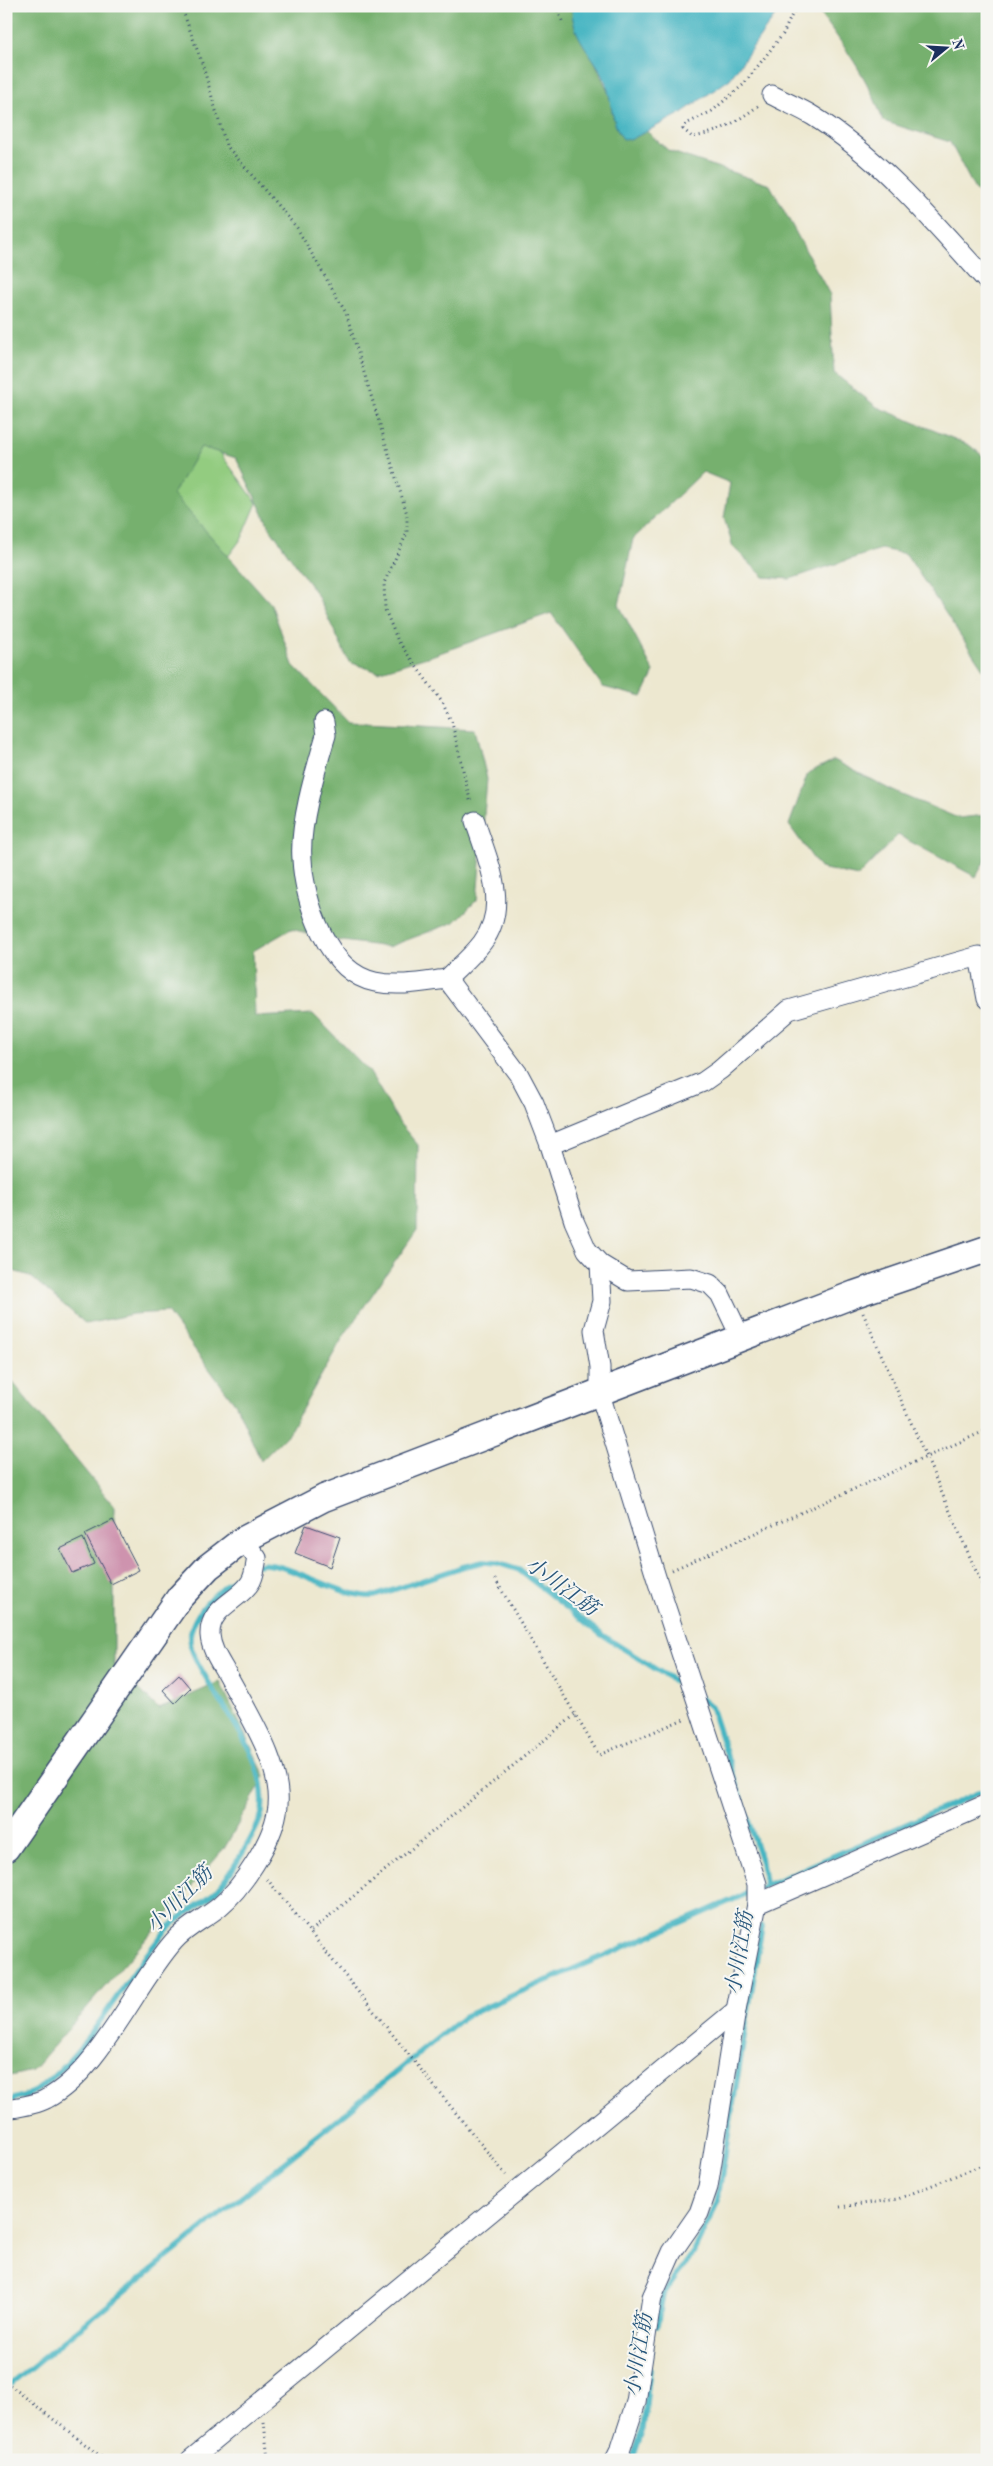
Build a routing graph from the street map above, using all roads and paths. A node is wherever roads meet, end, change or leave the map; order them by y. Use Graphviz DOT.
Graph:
graph roads {
  1 [pos="181,6"];
  2 [pos="556,6"];
  3 [pos="796,6"];
  4 [pos="563,23"];
  5 [pos="772,95"];
  6 [pos="987,281"];
  7 [pos="324,722"];
  8 [pos="475,821"];
  9 [pos="447,979"];
  10 [pos="987,999"];
  11 [pos="550,1145"];
  12 [pos="987,1248"];
  13 [pos="600,1264"];
  14 [pos="855,1294"];
  15 [pos="741,1338"];
  16 [pos="600,1394"];
  17 [pos="987,1430"];
  18 [pos="926,1456"];
  19 [pos="250,1549"];
  20 [pos="656,1577"];
  21 [pos="495,1580"];
  22 [pos="987,1596"];
  23 [pos="699,1706"];
  24 [pos="575,1715"];
  25 [pos="987,1804"];
  26 [pos="6,1848"];
  27 [pos="254,1863"];
  28 [pos="761,1897"];
  29 [pos="311,1931"];
  30 [pos="736,2010"];
  31 [pos="6,2109"];
  32 [pos="987,2163"];
  33 [pos="519,2191"];
  34 [pos="840,2208"];
  35 [pos="6,2382"];
  36 [pos="261,2402"];
  37 [pos="105,2460"];
  38 [pos="190,2460"];
  39 [pos="268,2460"];
  40 [pos="615,2460"];
  1 -- 8 [label="path"];
  2 -- 4 [label="path"];
  3 -- 5 [label="path"];
  5 -- 6 [label="street"];
  7 -- 9 [label="street"];
  8 -- 9 [label="street"];
  9 -- 11 [label="street"];
  10 -- 11 [label="street"];
  11 -- 13 [label="street"];
  12 -- 14 [label="street"];
  13 -- 15 [label="street"];
  13 -- 16 [label="street"];
  14 -- 15 [label="street"];
  14 -- 18 [label="path"];
  15 -- 16 [label="street"];
  16 -- 19 [label="street"];
  16 -- 20 [label="street"];
  17 -- 18 [label="path"];
  18 -- 20 [label="path"];
  18 -- 22 [label="path"];
  19 -- 26 [label="street"];
  19 -- 27 [label="street"];
  20 -- 23 [label="street"];
  21 -- 24 [label="path"];
  23 -- 24 [label="path"];
  23 -- 28 [label="street"];
  24 -- 29 [label="path"];
  25 -- 28 [label="street"];
  27 -- 29 [label="path"];
  27 -- 31 [label="street"];
  28 -- 30 [label="street"];
  29 -- 33 [label="path"];
  30 -- 33 [label="street"];
  30 -- 40 [label="street"];
  32 -- 34 [label="path"];
  33 -- 36 [label="street"];
  35 -- 37 [label="path"];
  36 -- 38 [label="street"];
  36 -- 39 [label="path"];
}
